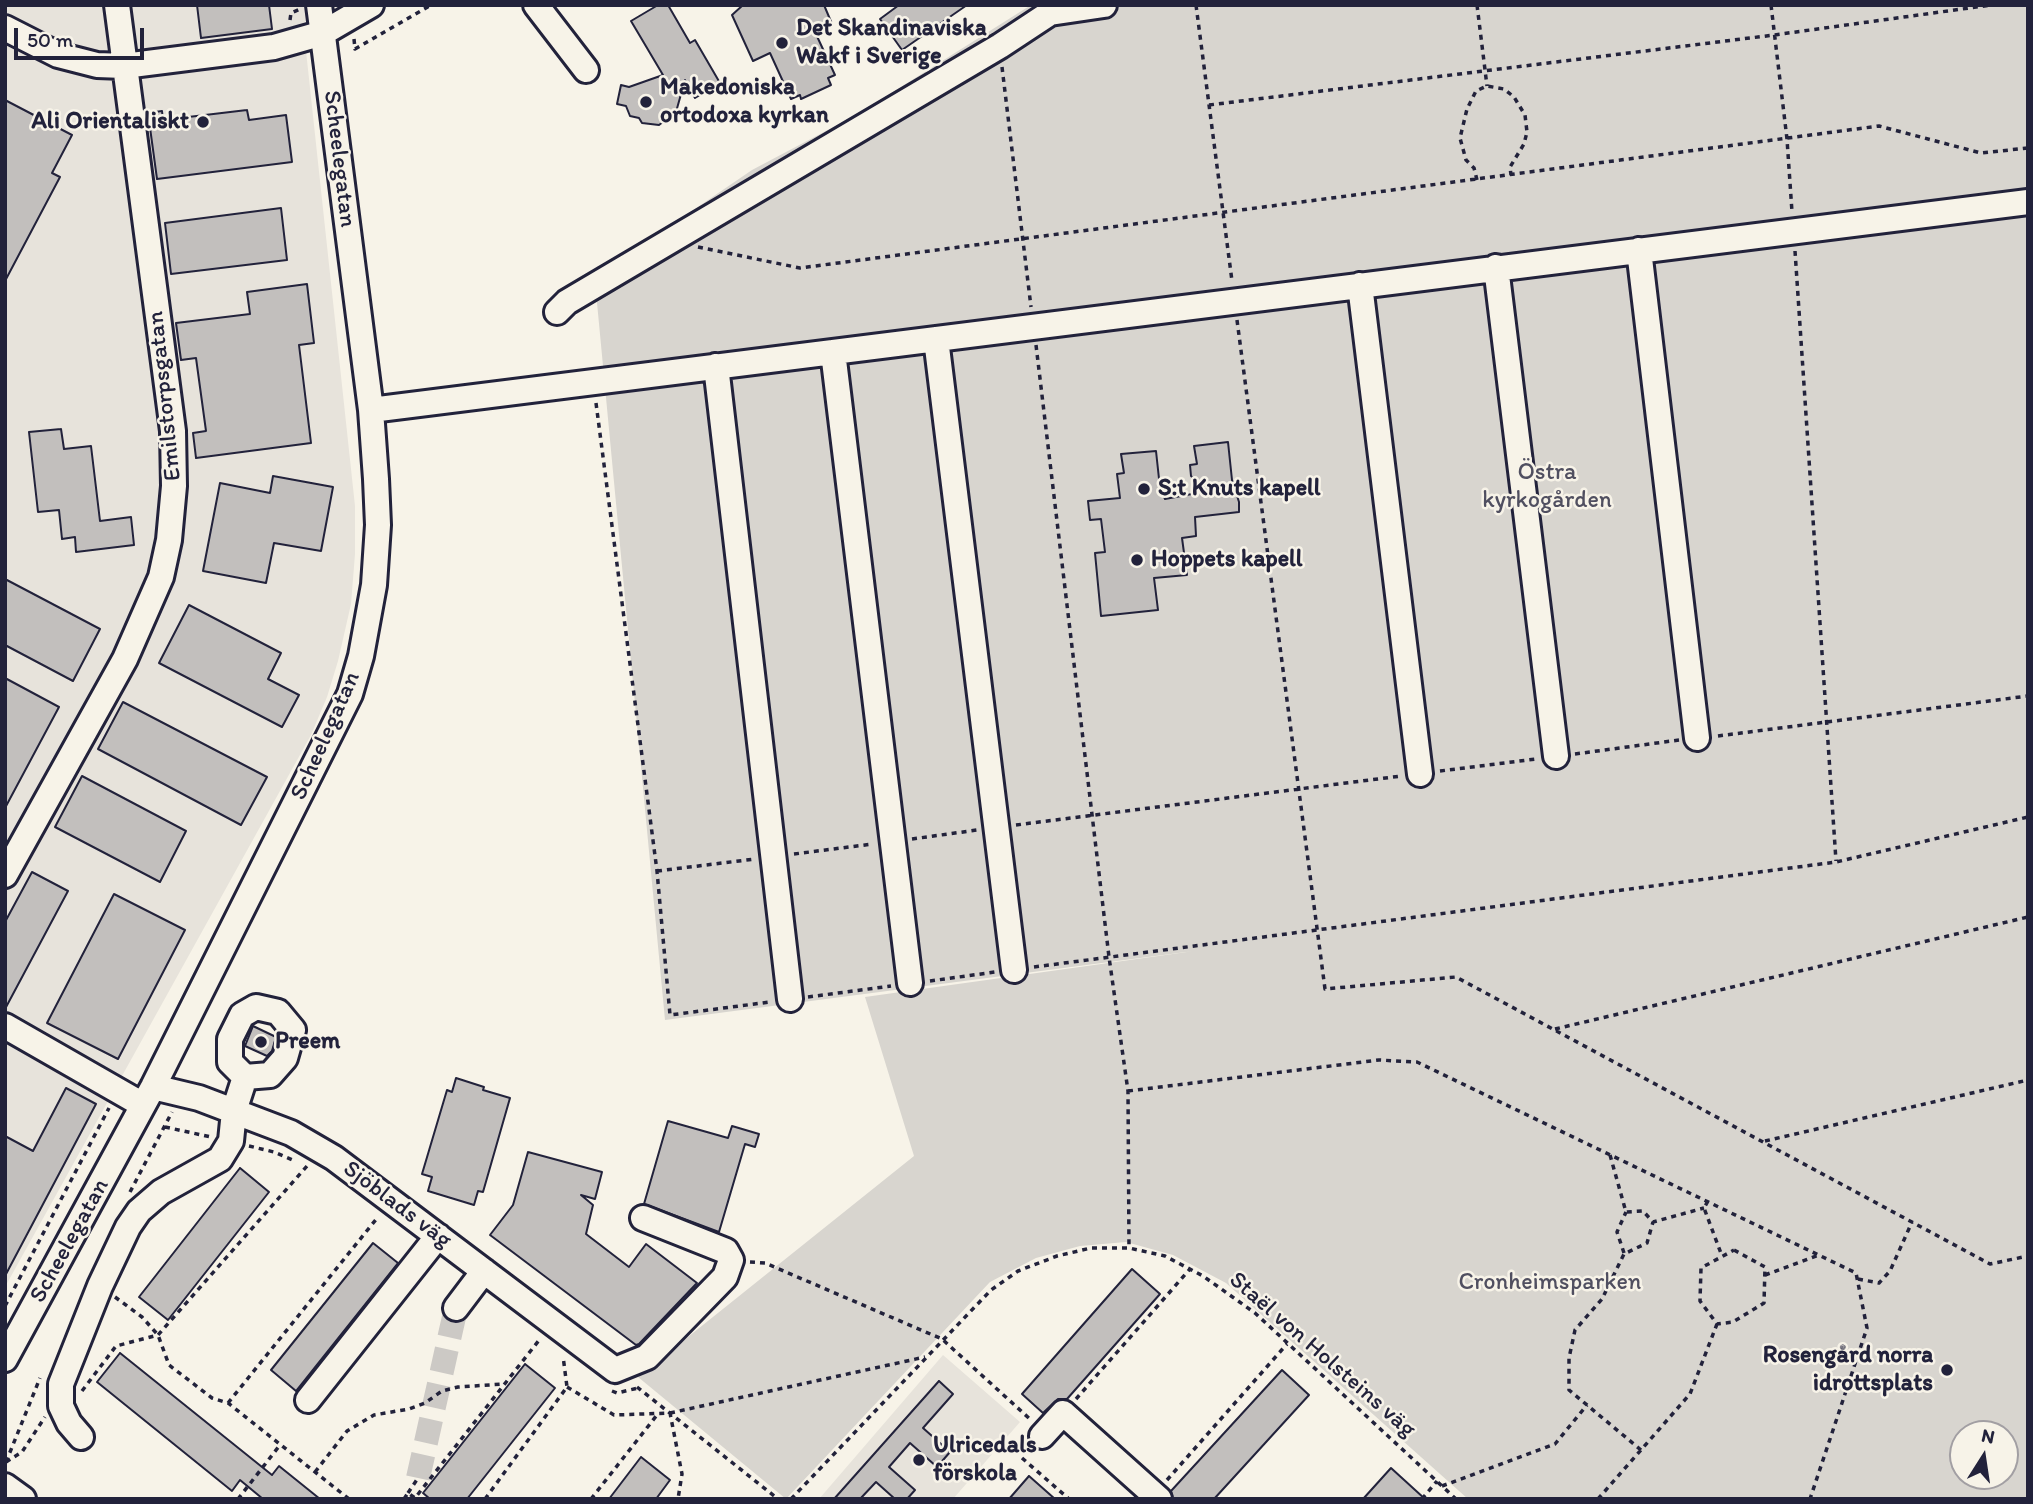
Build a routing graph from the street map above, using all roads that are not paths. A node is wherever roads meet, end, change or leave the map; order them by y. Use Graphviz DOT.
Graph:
graph roads {
  1 [pos="117,5"];
  2 [pos="319,5"];
  3 [pos="536,5"];
  4 [pos="1104,5"];
  5 [pos="361,11"];
  6 [pos="5,28"];
  7 [pos="323,33"];
  8 [pos="124,66"];
  9 [pos="586,70"];
  10 [pos="2028,202"];
  11 [pos="1639,250"];
  12 [pos="1496,268"];
  13 [pos="1360,285"];
  14 [pos="557,312"];
  15 [pos="936,339"];
  16 [pos="833,352"];
  17 [pos="716,366"];
  18 [pos="371,410"];
  19 [pos="1697,738"];
  20 [pos="1556,756"];
  21 [pos="1420,774"];
  22 [pos="5,875"];
  23 [pos="1014,970"];
  24 [pos="910,984"];
  25 [pos="790,999"];
  26 [pos="5,1026"];
  27 [pos="245,1077"];
  28 [pos="148,1096"];
  29 [pos="234,1111"];
  30 [pos="643,1218"];
  31 [pos="439,1236"];
  32 [pos="484,1271"];
  33 [pos="456,1308"];
  34 [pos="5,1359"];
  35 [pos="308,1400"];
  36 [pos="1042,1436"];
  37 [pos="81,1437"];
  38 [pos="6,1468"];
  39 [pos="1156,1497"];
  40 [pos="23,1499"];
  1 -- 8 [label="street, Emilstorpsgatan"];
  2 -- 7 [label="street, Scheelegatan"];
  3 -- 9 [label="street"];
  4 -- 14 [label="street"];
  5 -- 7 [label="street"];
  6 -- 8 [label="street"];
  7 -- 8 [label="street"];
  7 -- 18 [label="street, Scheelegatan"];
  8 -- 22 [label="street, Emilstorpsgatan"];
  10 -- 11 [label="street"];
  11 -- 12 [label="street"];
  11 -- 19 [label="street"];
  12 -- 13 [label="street"];
  12 -- 20 [label="street"];
  13 -- 15 [label="street"];
  13 -- 21 [label="street"];
  15 -- 16 [label="street"];
  15 -- 23 [label="street"];
  16 -- 17 [label="street"];
  16 -- 24 [label="street"];
  17 -- 18 [label="street"];
  17 -- 25 [label="street"];
  18 -- 28 [label="street, Scheelegatan"];
  26 -- 28 [label="street, Sjöblads väg"];
  27 -- 29 [label="street"];
  28 -- 29 [label="street, Sjöblads väg"];
  28 -- 34 [label="street, Scheelegatan"];
  29 -- 31 [label="street, Sjöblads väg"];
  29 -- 37 [label="street"];
  30 -- 32 [label="street, Sjöblads väg"];
  31 -- 32 [label="street, Sjöblads väg"];
  31 -- 35 [label="street"];
  32 -- 33 [label="street"];
  36 -- 39 [label="street"];
  38 -- 40 [label="street"];
}
